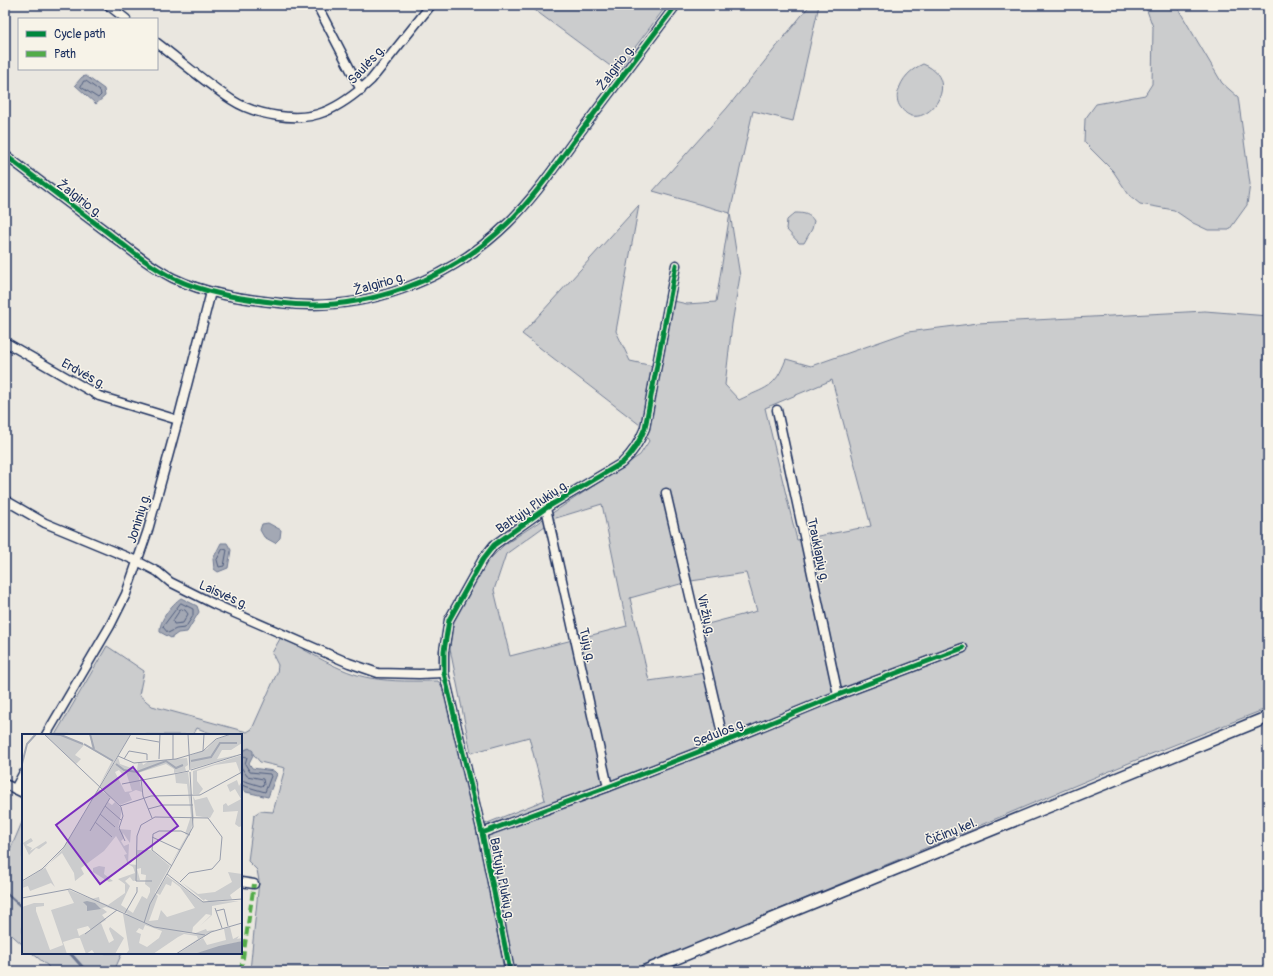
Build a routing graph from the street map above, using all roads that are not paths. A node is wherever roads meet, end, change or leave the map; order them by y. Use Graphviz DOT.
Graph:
graph roads {
  1 [pos="108,5"];
  2 [pos="317,5"];
  3 [pos="430,5"];
  4 [pos="676,5"];
  5 [pos="125,18"];
  6 [pos="158,44"];
  7 [pos="361,90"];
  8 [pos="5,155"];
  9 [pos="676,265"];
  10 [pos="211,292"];
  11 [pos="5,342"];
  12 [pos="777,410"];
  13 [pos="178,420"];
  14 [pos="666,493"];
  15 [pos="5,500"];
  16 [pos="546,508"];
  17 [pos="137,561"];
  18 [pos="963,648"];
  19 [pos="444,673"];
  20 [pos="838,695"];
  21 [pos="1268,717"];
  22 [pos="47,734"];
  23 [pos="724,742"];
  24 [pos="22,776"];
  25 [pos="5,784"];
  26 [pos="608,787"];
  27 [pos="15,789"];
  28 [pos="22,792"];
  29 [pos="482,833"];
  30 [pos="242,882"];
  31 [pos="254,884"];
  32 [pos="510,971"];
  33 [pos="646,971"];
  1 -- 5 [label="street"];
  2 -- 7 [label="street"];
  3 -- 7 [label="street, Saulės g."];
  4 -- 10 [label="street, Žalgirio g."];
  6 -- 7 [label="street, Saulės g."];
  8 -- 10 [label="street, Žalgirio g."];
  9 -- 16 [label="street, Baltųjų Plukių g."];
  10 -- 13 [label="street, Joninių g."];
  11 -- 13 [label="street, Erdvės g."];
  12 -- 20 [label="street, Trauklapių g."];
  13 -- 17 [label="street, Joninių g."];
  14 -- 23 [label="street, Viržių g."];
  15 -- 17 [label="street, Laisvės g."];
  16 -- 19 [label="street, Baltųjų Plukių g."];
  16 -- 26 [label="street, Tujų g."];
  17 -- 19 [label="street, Laisvės g."];
  17 -- 22 [label="street, Joninių g."];
  18 -- 20 [label="street, Sedulos g."];
  19 -- 29 [label="street, Baltųjų Plukių g."];
  20 -- 23 [label="street, Sedulos g."];
  21 -- 33 [label="main road, Čičinų kel."];
  23 -- 26 [label="street, Sedulos g."];
  24 -- 27 [label="street"];
  25 -- 27 [label="street"];
  26 -- 29 [label="street, Sedulos g."];
  27 -- 28 [label="street"];
  29 -- 32 [label="street, Baltųjų Plukių g."];
  30 -- 31 [label="street"];
}
